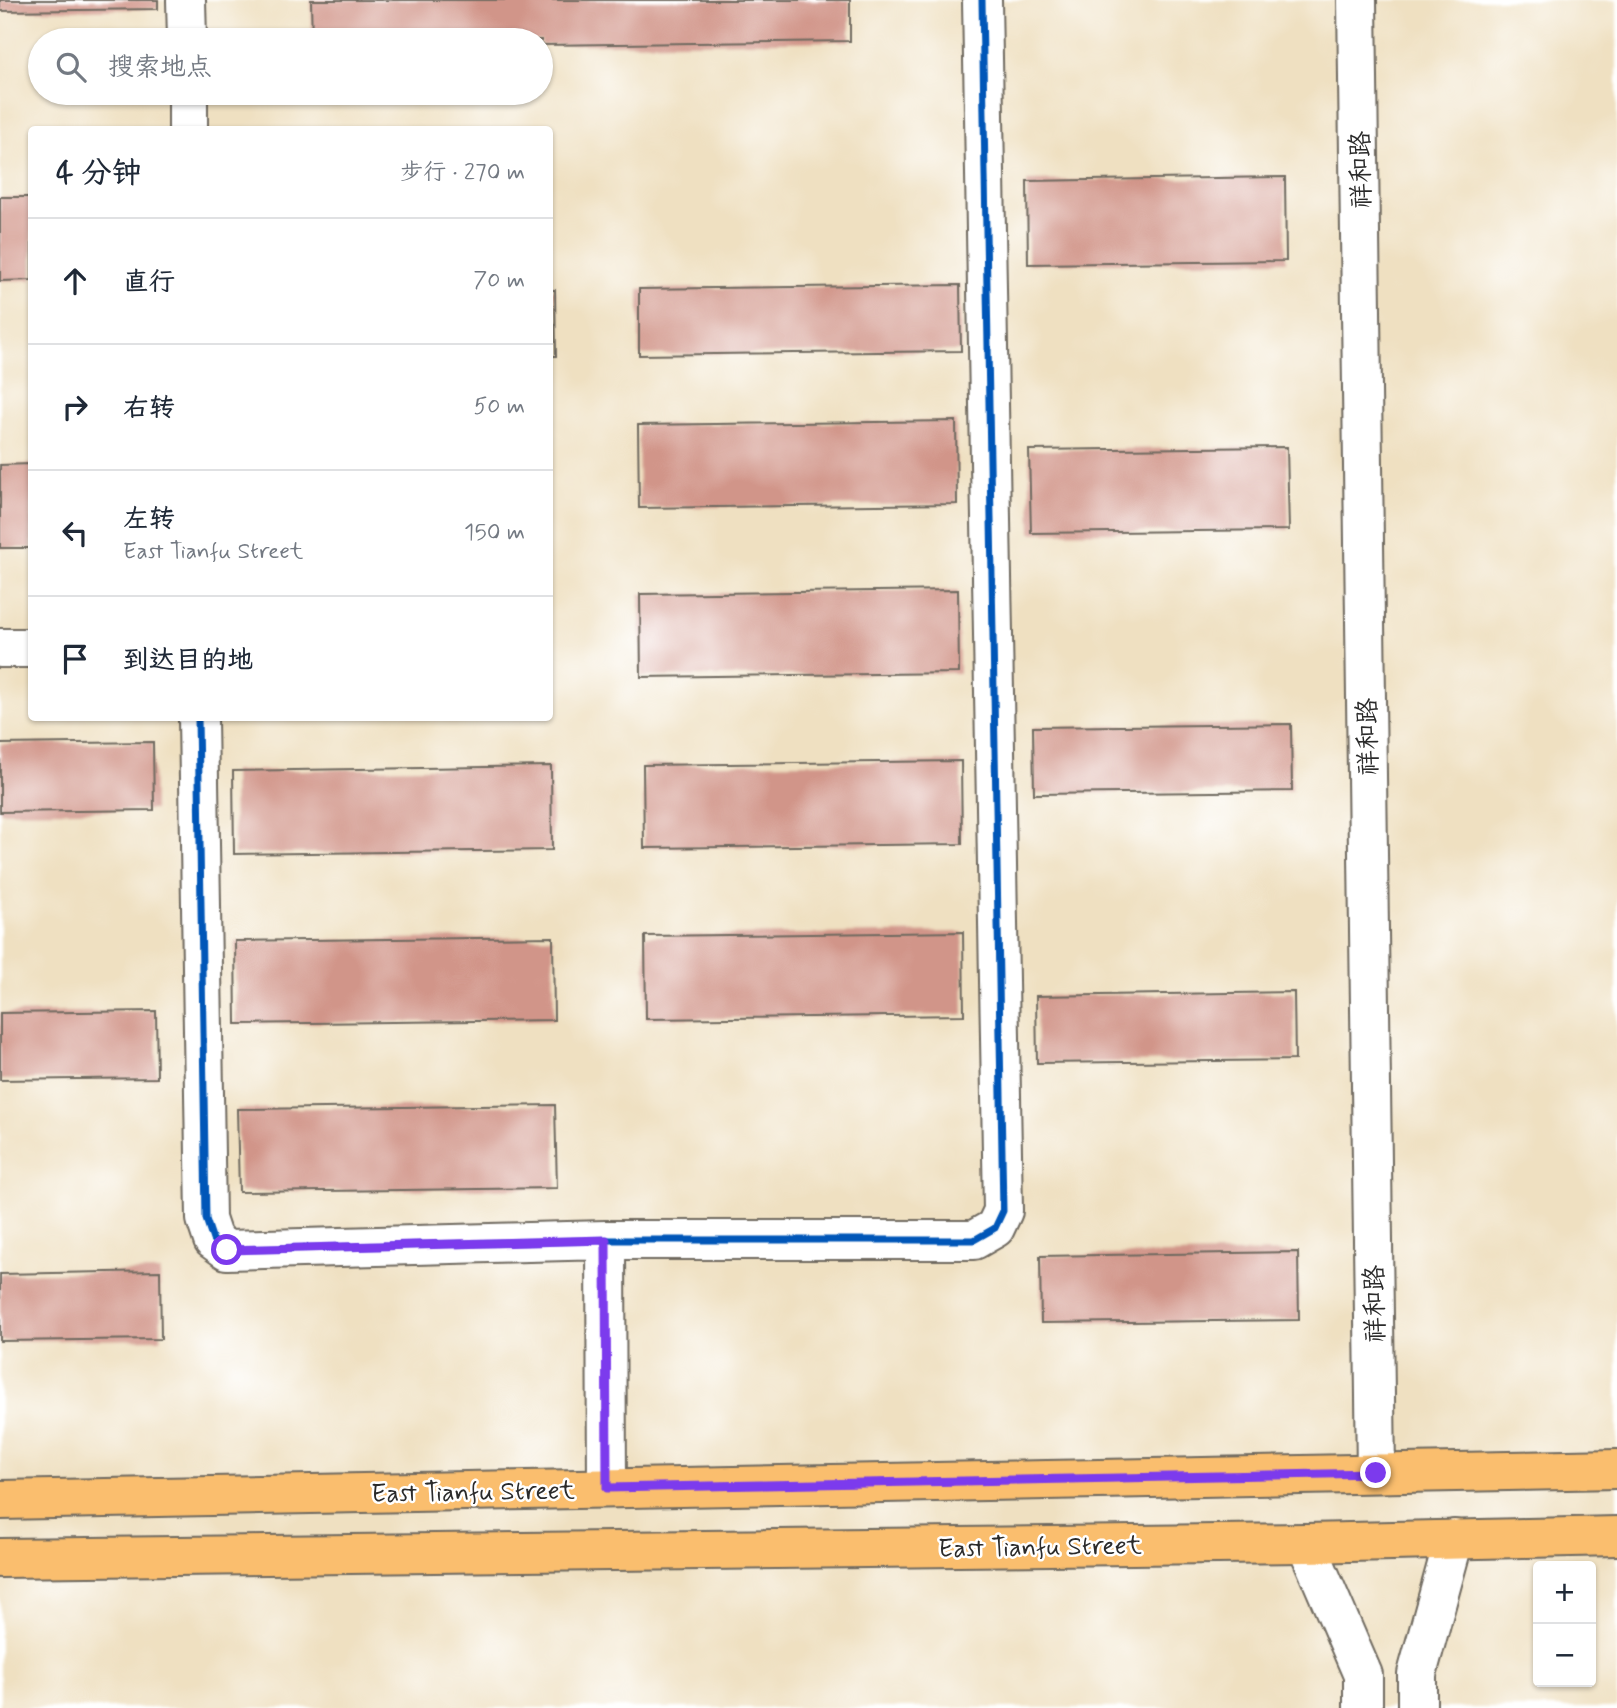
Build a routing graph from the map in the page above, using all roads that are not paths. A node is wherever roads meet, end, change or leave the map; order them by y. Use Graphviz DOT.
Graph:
graph roads {
  1 [pos="186,0"];
  2 [pos="982,0"];
  3 [pos="1357,0"];
  4 [pos="187,28"];
  5 [pos="188,105"];
  6 [pos="188,126"];
  7 [pos="28,648"];
  8 [pos="0,649"];
  9 [pos="198,721"];
  10 [pos="606,1240"];
  11 [pos="1617,1468"];
  12 [pos="1376,1473"];
  13 [pos="607,1488"];
  14 [pos="0,1500"];
  15 [pos="1617,1536"];
  16 [pos="1454,1539"];
  17 [pos="1306,1543"];
  18 [pos="0,1558"];
  19 [pos="1363,1691"];
  20 [pos="1417,1691"];
  1 -- 4 [label="street"];
  2 -- 10 [label="street"];
  3 -- 12 [label="street, 祥和路"];
  5 -- 6 [label="street"];
  7 -- 8 [label="street"];
  9 -- 10 [label="street"];
  10 -- 13 [label="street"];
  11 -- 12 [label="main road, East Tianfu Street"];
  12 -- 13 [label="main road, East Tianfu Street"];
  13 -- 14 [label="main road, East Tianfu Street"];
  15 -- 16 [label="main road, East Tianfu Street"];
  16 -- 17 [label="main road, East Tianfu Street"];
  16 -- 20 [label="street"];
  17 -- 18 [label="main road, East Tianfu Street"];
  17 -- 19 [label="street"];
  19 -- 20 [label="street"];
}
